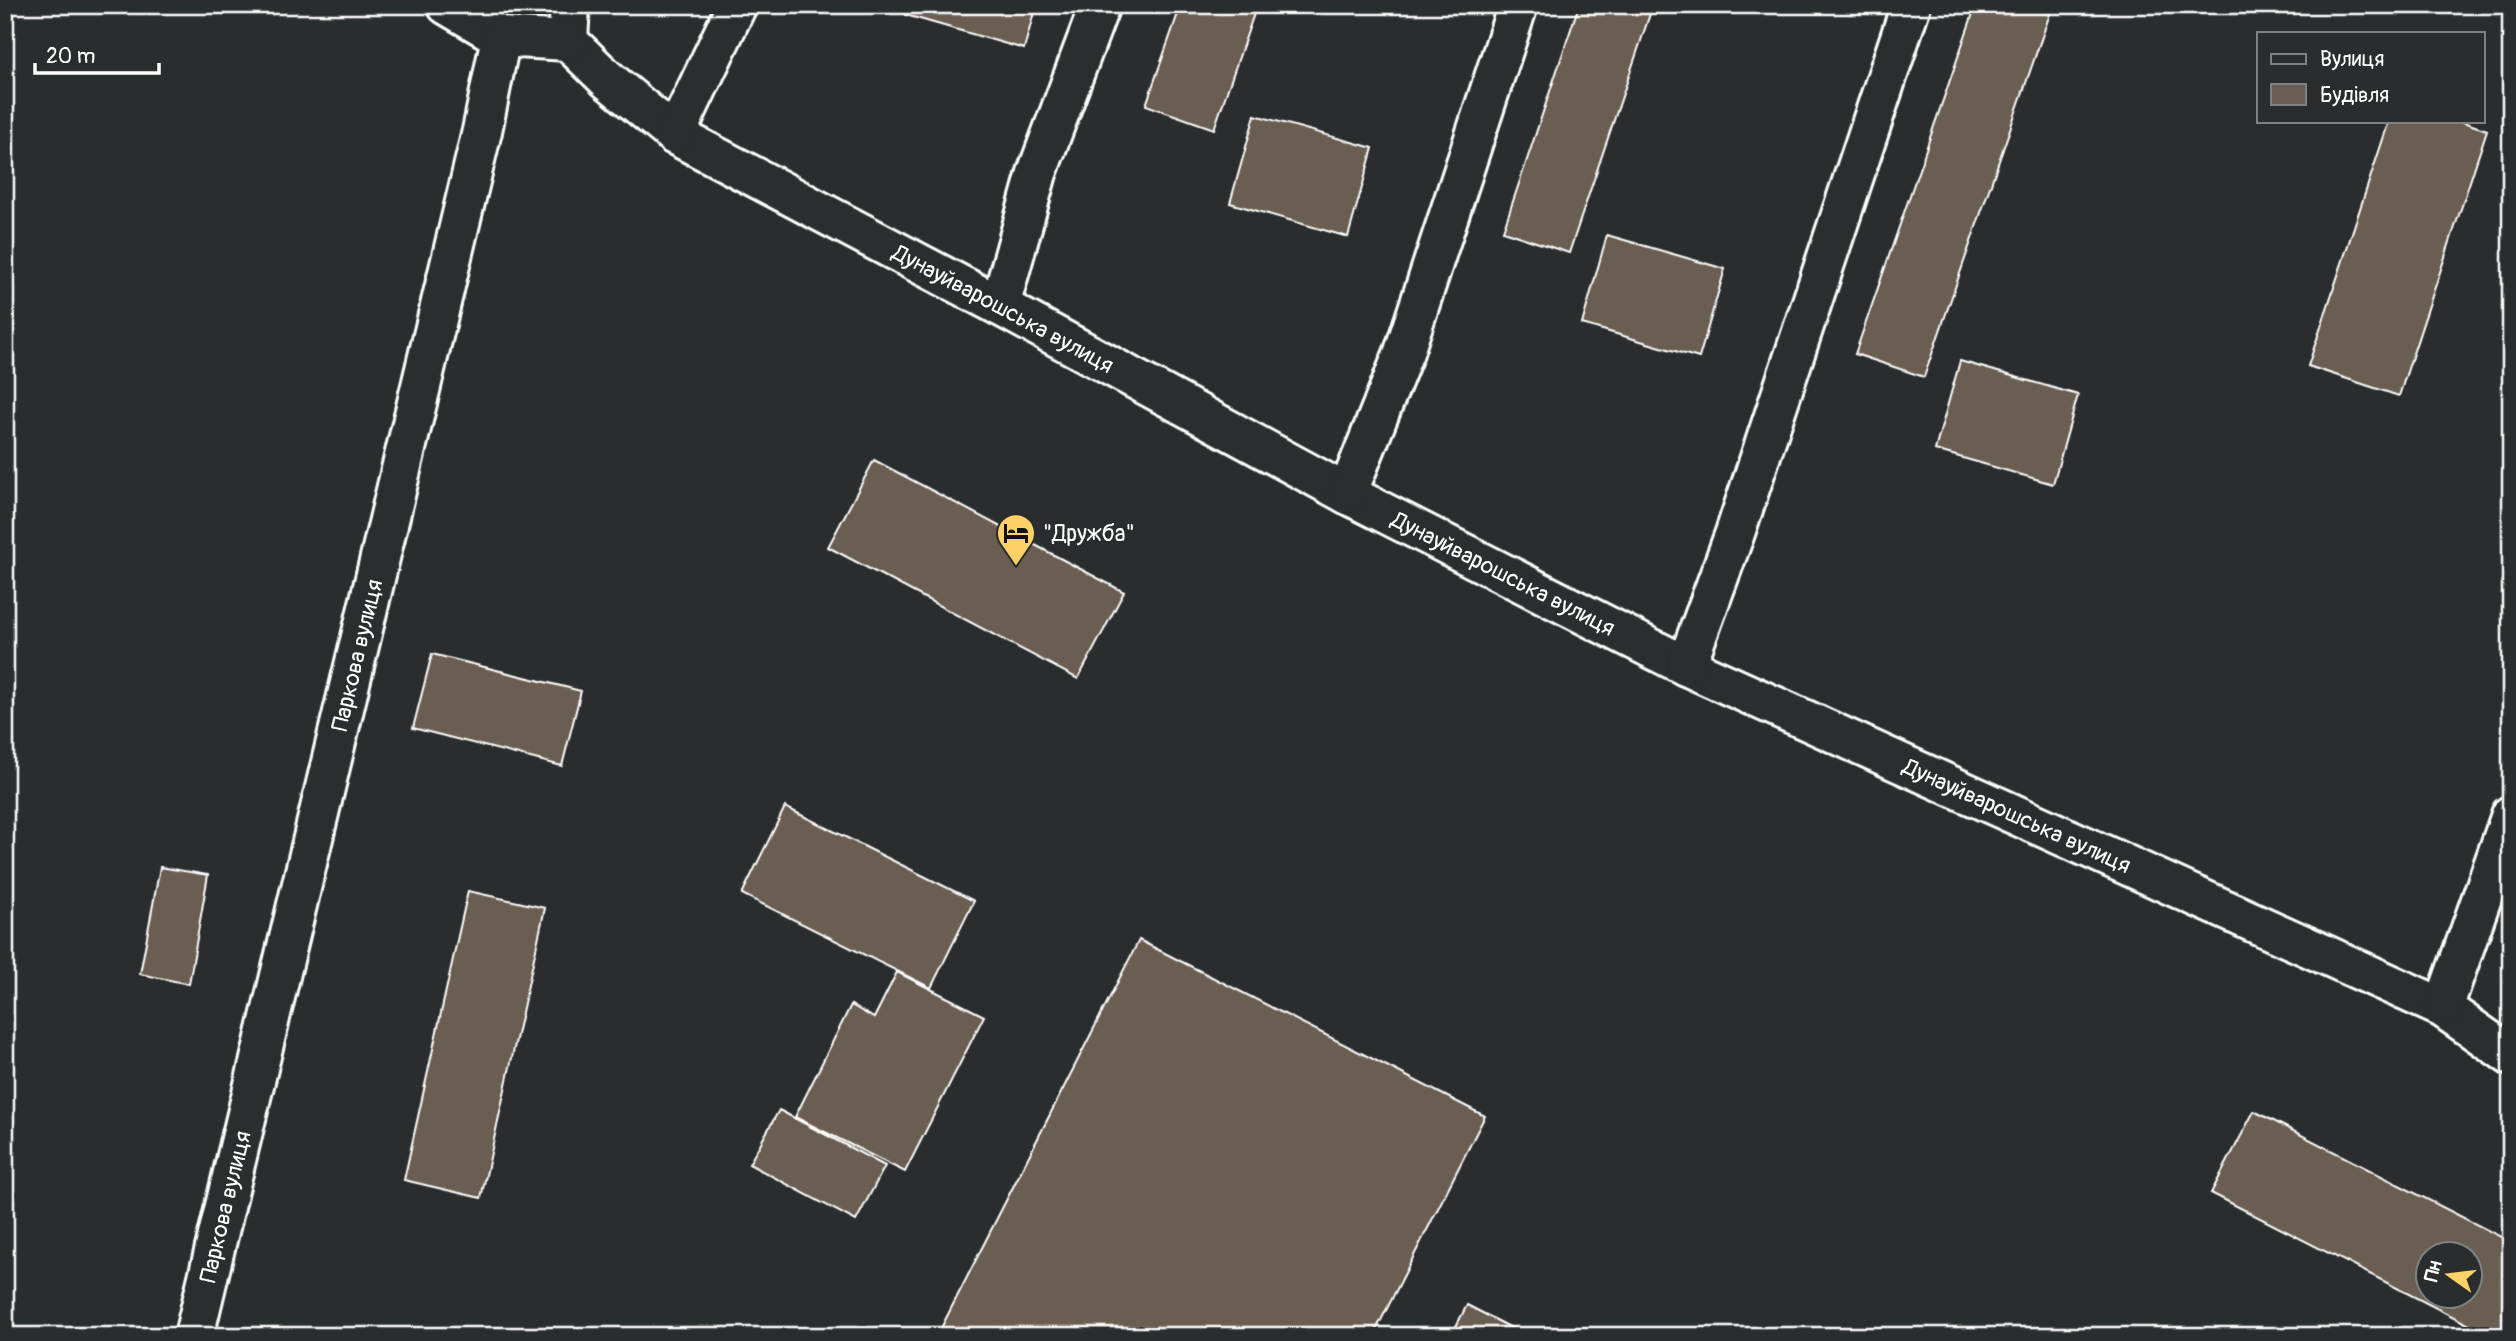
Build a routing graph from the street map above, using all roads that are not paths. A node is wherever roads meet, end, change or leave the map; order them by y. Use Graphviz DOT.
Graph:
graph roads {
  1 [pos="447,5"];
  2 [pos="737,5"];
  3 [pos="1100,5"];
  4 [pos="1518,5"];
  5 [pos="1911,5"];
  6 [pos="569,23"];
  7 [pos="501,37"];
  8 [pos="675,135"];
  9 [pos="1000,306"];
  10 [pos="1347,494"];
  11 [pos="1686,666"];
  12 [pos="2511,816"];
  13 [pos="2443,1008"];
  14 [pos="2511,1056"];
  15 [pos="194,1336"];
  1 -- 7 [label="street"];
  2 -- 8 [label="street"];
  3 -- 9 [label="street"];
  4 -- 10 [label="street"];
  5 -- 11 [label="street"];
  6 -- 7 [label="street"];
  6 -- 8 [label="street, Дунауйварошська вулиця"];
  7 -- 15 [label="street, Паркова вулиця"];
  8 -- 9 [label="street, Дунауйварошська вулиця"];
  9 -- 10 [label="street, Дунауйварошська вулиця"];
  10 -- 11 [label="street, Дунауйварошська вулиця"];
  11 -- 13 [label="street, Дунауйварошська вулиця"];
  12 -- 13 [label="street"];
  13 -- 14 [label="street, Дунауйварошська вулиця"];
}
